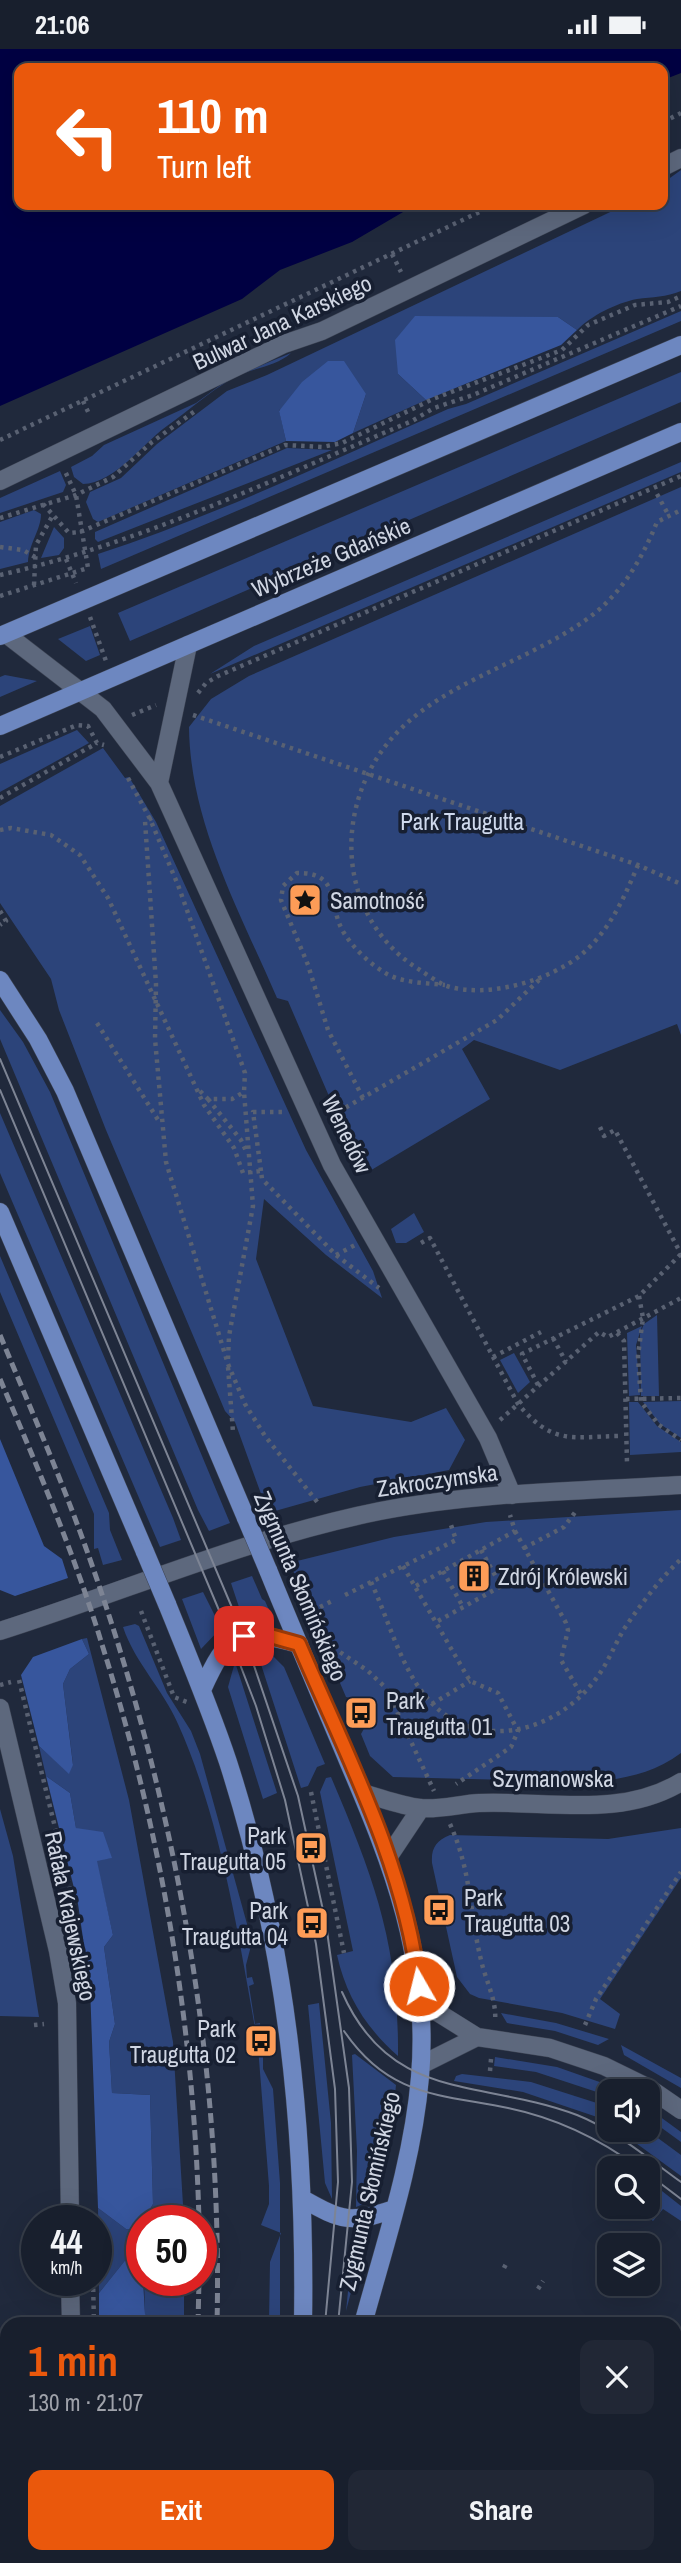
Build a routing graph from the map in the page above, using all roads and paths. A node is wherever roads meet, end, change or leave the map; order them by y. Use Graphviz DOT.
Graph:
graph roads {
  1 [pos="483,210"];
  2 [pos="574,210"];
  3 [pos="681,296"];
  4 [pos="681,306"];
  5 [pos="681,345"];
  6 [pos="196,410"];
  7 [pos="681,432"];
  8 [pos="0,440"];
  9 [pos="64,469"];
  10 [pos="681,476"];
  11 [pos="0,481"];
  12 [pos="657,494"];
  13 [pos="76,495"];
  14 [pos="43,504"];
  15 [pos="681,510"];
  16 [pos="53,515"];
  17 [pos="669,516"];
  18 [pos="0,518"];
  19 [pos="80,532"];
  20 [pos="0,547"];
  21 [pos="87,552"];
  22 [pos="36,558"];
  23 [pos="66,559"];
  24 [pos="35,567"];
  25 [pos="72,573"];
  26 [pos="0,575"];
  27 [pos="75,581"];
  28 [pos="34,585"];
  29 [pos="0,596"];
  30 [pos="92,623"];
  31 [pos="3,635"];
  32 [pos="188,645"];
  33 [pos="103,655"];
  34 [pos="82,690"];
  35 [pos="194,698"];
  36 [pos="162,699"];
  37 [pos="188,714"];
  38 [pos="129,718"];
  39 [pos="0,726"];
  40 [pos="97,743"];
  41 [pos="112,755"];
  42 [pos="0,757"];
  43 [pos="367,773"];
  44 [pos="126,775"];
  45 [pos="159,782"];
  46 [pos="0,799"];
  47 [pos="145,821"];
  48 [pos="0,830"];
  49 [pos="638,865"];
  50 [pos="681,884"];
  51 [pos="0,911"];
  52 [pos="0,925"];
  53 [pos="540,979"];
  54 [pos="0,980"];
  55 [pos="447,986"];
  56 [pos="154,1001"];
  57 [pos="97,1023"];
  58 [pos="199,1090"];
  59 [pos="244,1092"];
  60 [pos="363,1098"];
  61 [pos="208,1099"];
  62 [pos="291,1111"];
  63 [pos="327,1118"];
  64 [pos="160,1123"];
  65 [pos="600,1127"];
  66 [pos="249,1161"];
  67 [pos="261,1171"];
  68 [pos="252,1173"];
  69 [pos="0,1212"];
  70 [pos="360,1243"];
  71 [pos="422,1243"];
  72 [pos="681,1254"];
  73 [pos="336,1255"];
  74 [pos="386,1293"];
  75 [pos="639,1296"];
  76 [pos="681,1298"];
  77 [pos="643,1318"];
  78 [pos="593,1321"];
  79 [pos="541,1332"];
  80 [pos="599,1332"];
  81 [pos="617,1332"];
  82 [pos="553,1338"];
  83 [pos="493,1357"];
  84 [pos="566,1362"];
  85 [pos="228,1364"];
  86 [pos="538,1385"];
  87 [pos="640,1398"];
  88 [pos="681,1398"];
  89 [pos="625,1399"];
  90 [pos="518,1404"];
  91 [pos="500,1420"];
  92 [pos="233,1434"];
  93 [pos="619,1436"];
  94 [pos="681,1440"];
  95 [pos="627,1463"];
  96 [pos="681,1485"];
  97 [pos="512,1495"];
  98 [pos="318,1503"];
  99 [pos="576,1511"];
  100 [pos="510,1515"];
  101 [pos="450,1522"];
  102 [pos="515,1531"];
  103 [pos="524,1548"];
  104 [pos="481,1550"];
  105 [pos="681,1559"];
  106 [pos="403,1566"];
  107 [pos="534,1568"];
  108 [pos="443,1571"];
  109 [pos="371,1582"];
  110 [pos="416,1586"];
  111 [pos="501,1586"];
  112 [pos="345,1595"];
  113 [pos="334,1600"];
  114 [pos="320,1607"];
  115 [pos="463,1607"];
  116 [pos="141,1611"];
  117 [pos="438,1621"];
  118 [pos="0,1631"];
  119 [pos="316,1635"];
  120 [pos="299,1644"];
  121 [pos="470,1681"];
  122 [pos="11,1682"];
  123 [pos="0,1685"];
  124 [pos="202,1690"];
  125 [pos="582,1696"];
  126 [pos="187,1702"];
  127 [pos="432,1704"];
  128 [pos="0,1708"];
  129 [pos="518,1731"];
  130 [pos="681,1782"];
  131 [pos="456,1785"];
  132 [pos="433,1788"];
  133 [pos="311,1792"];
  134 [pos="362,1793"];
  135 [pos="421,1808"];
  136 [pos="449,1824"];
  137 [pos="389,1856"];
  138 [pos="681,1872"];
  139 [pos="344,1953"];
  140 [pos="421,2002"];
  141 [pos="495,2022"];
  142 [pos="44,2024"];
  143 [pos="34,2025"];
  144 [pos="585,2025"];
  145 [pos="477,2037"];
  146 [pos="421,2065"];
  147 [pos="681,2110"];
  148 [pos="303,2199"];
  149 [pos="70,2205"];
  150 [pos="394,2209"];
  151 [pos="507,2262"];
  152 [pos="504,2268"];
  153 [pos="543,2280"];
  154 [pos="538,2289"];
  155 [pos="70,2296"];
  156 [pos="93,2296"];
  157 [pos="71,2317"];
  158 [pos="94,2317"];
  159 [pos="303,2317"];
  160 [pos="365,2317"];
  1 -- 8 [label="path"];
  2 -- 11 [label="street, Bulwar Jana Karskiego"];
  3 -- 19 [label="path"];
  4 -- 21 [label="path"];
  5 -- 31 [label="main road"];
  6 -- 13 [label="path"];
  7 -- 32 [label="main road, Wybrzeże Gdańskie"];
  9 -- 13 [label="path"];
  10 -- 35 [label="path"];
  12 -- 17 [label="path"];
  13 -- 14 [label="path"];
  13 -- 19 [label="path"];
  14 -- 16 [label="path"];
  14 -- 18 [label="path"];
  15 -- 17 [label="path"];
  16 -- 19 [label="path"];
  16 -- 22 [label="path"];
  17 -- 43 [label="path"];
  19 -- 21 [label="path"];
  20 -- 22 [label="path"];
  21 -- 23 [label="path"];
  21 -- 25 [label="path"];
  22 -- 24 [label="path"];
  23 -- 24 [label="path"];
  23 -- 25 [label="path"];
  24 -- 26 [label="path"];
  24 -- 28 [label="path"];
  25 -- 27 [label="path"];
  25 -- 28 [label="path"];
  28 -- 29 [label="path"];
  30 -- 33 [label="path"];
  31 -- 34 [label="street, Wenedów"];
  32 -- 34 [label="main road, Wybrzeże Gdańskie"];
  32 -- 45 [label="street"];
  34 -- 39 [label="main road, Wybrzeże Gdańskie"];
  34 -- 45 [label="street, Wenedów"];
  36 -- 38 [label="path"];
  37 -- 43 [label="path"];
  40 -- 41 [label="path"];
  40 -- 42 [label="path"];
  40 -- 46 [label="path"];
  43 -- 49 [label="path"];
  43 -- 55 [label="path"];
  44 -- 59 [label="path"];
  45 -- 97 [label="street, Wenedów"];
  47 -- 56 [label="path"];
  48 -- 56 [label="path"];
  49 -- 50 [label="path"];
  49 -- 53 [label="path"];
  51 -- 52 [label="path"];
  53 -- 55 [label="path"];
  53 -- 60 [label="path"];
  54 -- 120 [label="main road, Zygmunta Słomińskiego, bridge"];
  55 -- 60 [label="path"];
  56 -- 58 [label="path"];
  56 -- 64 [label="path"];
  57 -- 64 [label="path"];
  58 -- 61 [label="path"];
  58 -- 68 [label="path"];
  59 -- 61 [label="path"];
  59 -- 66 [label="path"];
  60 -- 63 [label="path"];
  61 -- 66 [label="path"];
  62 -- 67 [label="path"];
  64 -- 85 [label="path"];
  65 -- 72 [label="path"];
  66 -- 68 [label="path"];
  67 -- 68 [label="path"];
  67 -- 73 [label="path"];
  68 -- 85 [label="path"];
  69 -- 124 [label="main road, Zygmunta Słomińskiego, bridge"];
  70 -- 73 [label="path"];
  71 -- 83 [label="path"];
  72 -- 75 [label="path"];
  73 -- 74 [label="path"];
  75 -- 77 [label="path"];
  75 -- 78 [label="path"];
  76 -- 77 [label="path"];
  77 -- 81 [label="path"];
  77 -- 87 [label="path"];
  78 -- 80 [label="path"];
  78 -- 82 [label="path"];
  79 -- 83 [label="path"];
  80 -- 81 [label="path"];
  80 -- 84 [label="path"];
  81 -- 89 [label="path"];
  82 -- 84 [label="path"];
  82 -- 86 [label="path"];
  83 -- 90 [label="path"];
  84 -- 86 [label="path"];
  85 -- 92 [label="path"];
  85 -- 98 [label="path"];
  86 -- 90 [label="path"];
  87 -- 88 [label="path"];
  87 -- 89 [label="path"];
  87 -- 94 [label="path"];
  89 -- 95 [label="path"];
  90 -- 91 [label="path"];
  90 -- 93 [label="path"];
  96 -- 97 [label="street, Zakroczymska"];
  97 -- 118 [label="street, Zakroczymska"];
  99 -- 103 [label="path"];
  100 -- 102 [label="path"];
  101 -- 106 [label="path"];
  102 -- 103 [label="path"];
  102 -- 104 [label="path"];
  103 -- 107 [label="path"];
  104 -- 108 [label="path"];
  104 -- 111 [label="path"];
  105 -- 125 [label="path"];
  106 -- 109 [label="path"];
  106 -- 110 [label="path"];
  107 -- 111 [label="path"];
  107 -- 125 [label="path"];
  108 -- 110 [label="path"];
  108 -- 115 [label="path"];
  109 -- 112 [label="path"];
  109 -- 127 [label="path"];
  110 -- 117 [label="path"];
  111 -- 115 [label="path"];
  113 -- 114 [label="path"];
  115 -- 117 [label="path"];
  116 -- 126 [label="path"];
  117 -- 121 [label="path"];
  119 -- 132 [label="path"];
  120 -- 124 [label="main road"];
  120 -- 134 [label="main road, Zygmunta Słomińskiego"];
  121 -- 127 [label="path"];
  121 -- 129 [label="path"];
  122 -- 123 [label="path"];
  124 -- 148 [label="main road, Zygmunta Słomińskiego"];
  125 -- 129 [label="path"];
  127 -- 129 [label="path"];
  128 -- 149 [label="street, Rafała Krajewskiego"];
  129 -- 131 [label="path"];
  130 -- 135 [label="street, Szymanowska"];
  133 -- 139 [label="path"];
  134 -- 135 [label="street, Szymanowska"];
  134 -- 137 [label="main road, Zygmunta Słomińskiego"];
  135 -- 137 [label="street"];
  136 -- 141 [label="path"];
  137 -- 140 [label="main road, Zygmunta Słomińskiego"];
  138 -- 144 [label="path"];
  140 -- 145 [label="street"];
  140 -- 146 [label="main road, Zygmunta Słomińskiego"];
  142 -- 143 [label="path"];
  145 -- 146 [label="street"];
  145 -- 147 [label="street"];
  146 -- 150 [label="main road, Zygmunta Słomińskiego"];
  148 -- 150 [label="main road"];
  148 -- 159 [label="main road, Zygmunta Słomińskiego"];
  150 -- 160 [label="main road, Zygmunta Słomińskiego"];
  151 -- 152 [label="path"];
  153 -- 154 [label="path"];
  155 -- 157 [label="street"];
  156 -- 158 [label="path"];
}
